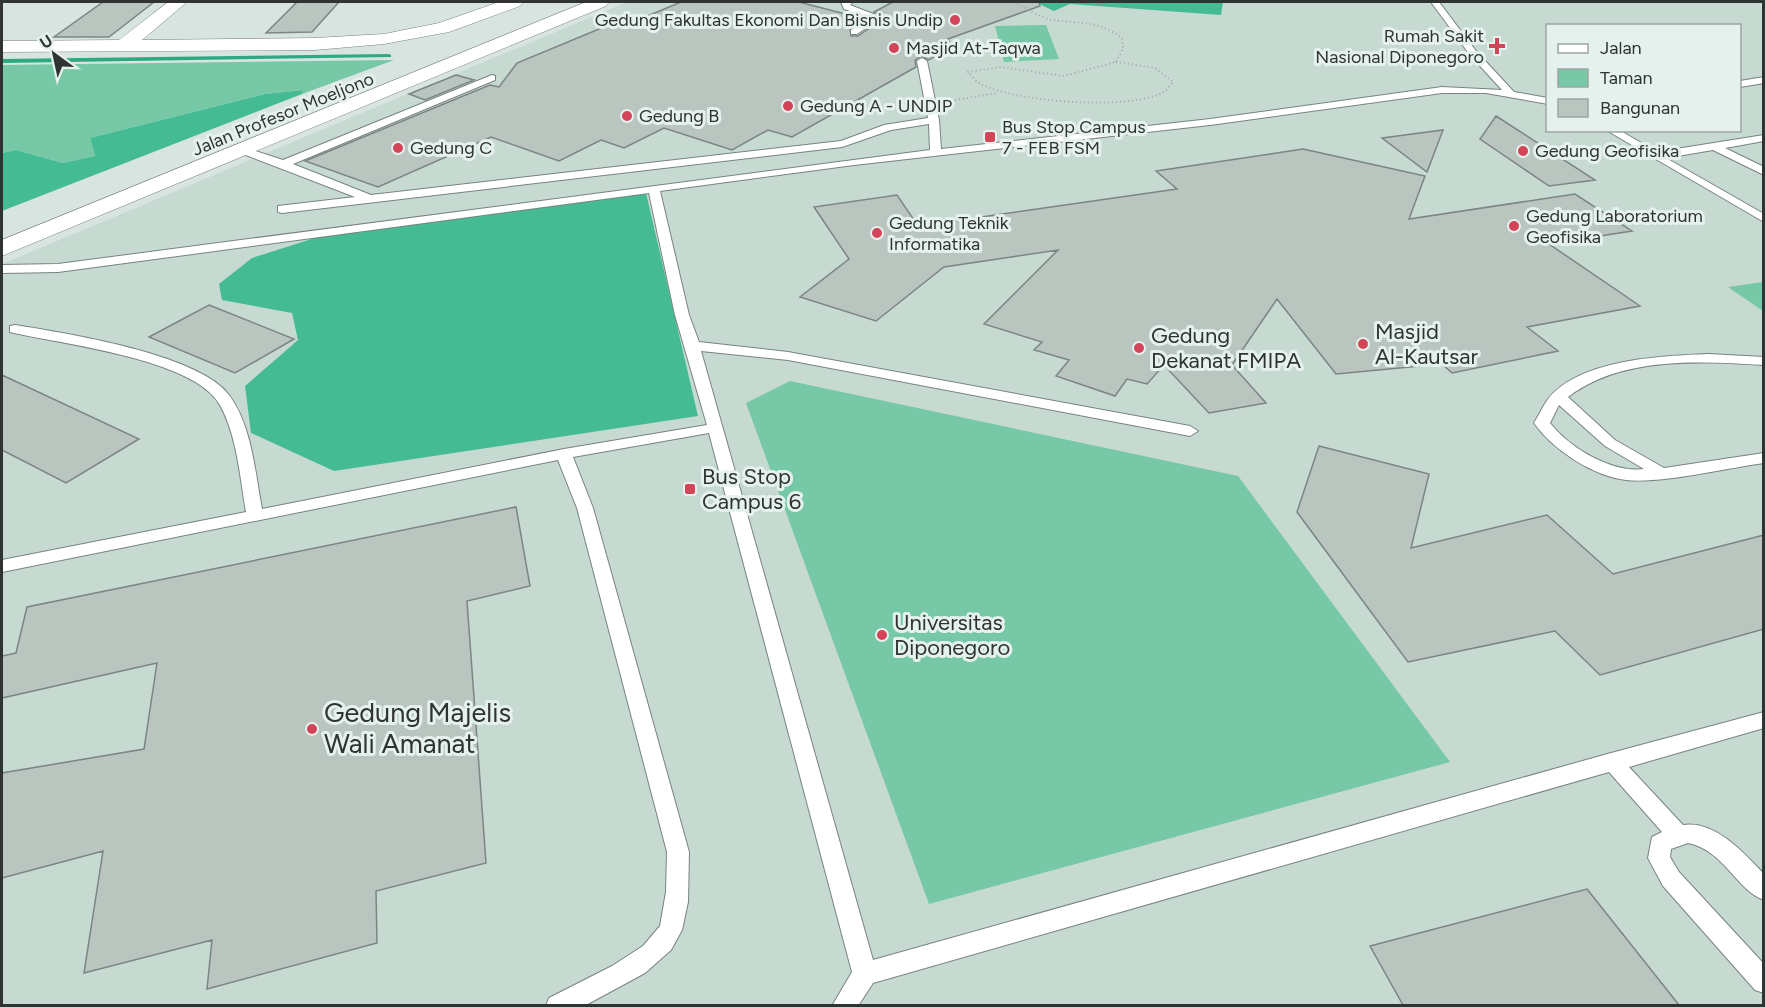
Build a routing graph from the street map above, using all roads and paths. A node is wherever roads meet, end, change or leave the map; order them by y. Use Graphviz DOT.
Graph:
graph roads {
  1 [pos="178,2"];
  2 [pos="514,2"];
  3 [pos="565,2"];
  4 [pos="600,2"];
  5 [pos="831,2"];
  6 [pos="1014,2"];
  7 [pos="1435,2"];
  8 [pos="847,3"];
  9 [pos="854,32"];
  10 [pos="123,46"];
  11 [pos="2,47"];
  12 [pos="922,61"];
  13 [pos="1116,62"];
  14 [pos="492,78"];
  15 [pos="1764,80"];
  16 [pos="1741,84"];
  17 [pos="998,92"];
  18 [pos="1510,93"];
  19 [pos="1546,101"];
  20 [pos="930,103"];
  21 [pos="934,120"];
  22 [pos="1614,132"];
  23 [pos="1764,138"];
  24 [pos="1714,146"];
  25 [pos="242,150"];
  26 [pos="936,153"];
  27 [pos="1656,156"];
  28 [pos="283,164"];
  29 [pos="1764,172"];
  30 [pos="654,189"];
  31 [pos="372,199"];
  32 [pos="282,208"];
  33 [pos="24,218"];
  34 [pos="1764,219"];
  35 [pos="2,249"];
  36 [pos="2,269"];
  37 [pos="15,329"];
  38 [pos="693,346"];
  39 [pos="1764,361"];
  40 [pos="1559,397"];
  41 [pos="714,428"];
  42 [pos="1190,431"];
  43 [pos="564,454"];
  44 [pos="1764,458"];
  45 [pos="1662,473"];
  46 [pos="255,515"];
  47 [pos="2,566"];
  48 [pos="1764,720"];
  49 [pos="1611,761"];
  50 [pos="1678,834"];
  51 [pos="1764,890"];
  52 [pos="865,974"];
  53 [pos="1764,982"];
  54 [pos="558,1005"];
  55 [pos="844,1005"];
  1 -- 10 [label="street"];
  2 -- 10 [label="street"];
  3 -- 33 [label="street, Jalan Profesor Moeljono"];
  4 -- 25 [label="street"];
  5 -- 8 [label="lane"];
  6 -- 13 [label="path"];
  7 -- 18 [label="lane"];
  8 -- 9 [label="lane"];
  10 -- 11 [label="street"];
  12 -- 20 [label="lane"];
  13 -- 17 [label="path"];
  13 -- 17 [label="path"];
  14 -- 28 [label="lane"];
  15 -- 16 [label="lane"];
  17 -- 20 [label="path"];
  18 -- 19 [label="lane"];
  18 -- 26 [label="lane"];
  20 -- 21 [label="lane"];
  21 -- 26 [label="lane"];
  21 -- 31 [label="lane"];
  22 -- 27 [label="lane"];
  23 -- 24 [label="lane"];
  24 -- 27 [label="lane"];
  24 -- 29 [label="lane"];
  25 -- 28 [label="lane"];
  25 -- 35 [label="street"];
  26 -- 30 [label="lane"];
  27 -- 34 [label="lane"];
  28 -- 31 [label="lane"];
  30 -- 36 [label="lane"];
  30 -- 38 [label="lane"];
  31 -- 32 [label="lane"];
  37 -- 46 [label="lane"];
  38 -- 41 [label="lane"];
  38 -- 42 [label="lane"];
  39 -- 40 [label="lane"];
  40 -- 45 [label="lane"];
  40 -- 45 [label="lane"];
  41 -- 43 [label="lane"];
  41 -- 52 [label="lane"];
  43 -- 46 [label="lane"];
  43 -- 54 [label="lane"];
  44 -- 45 [label="lane"];
  46 -- 47 [label="lane"];
  48 -- 49 [label="lane"];
  49 -- 50 [label="lane"];
  49 -- 52 [label="lane"];
  50 -- 51 [label="lane"];
  50 -- 53 [label="lane"];
  52 -- 55 [label="lane"];
}
